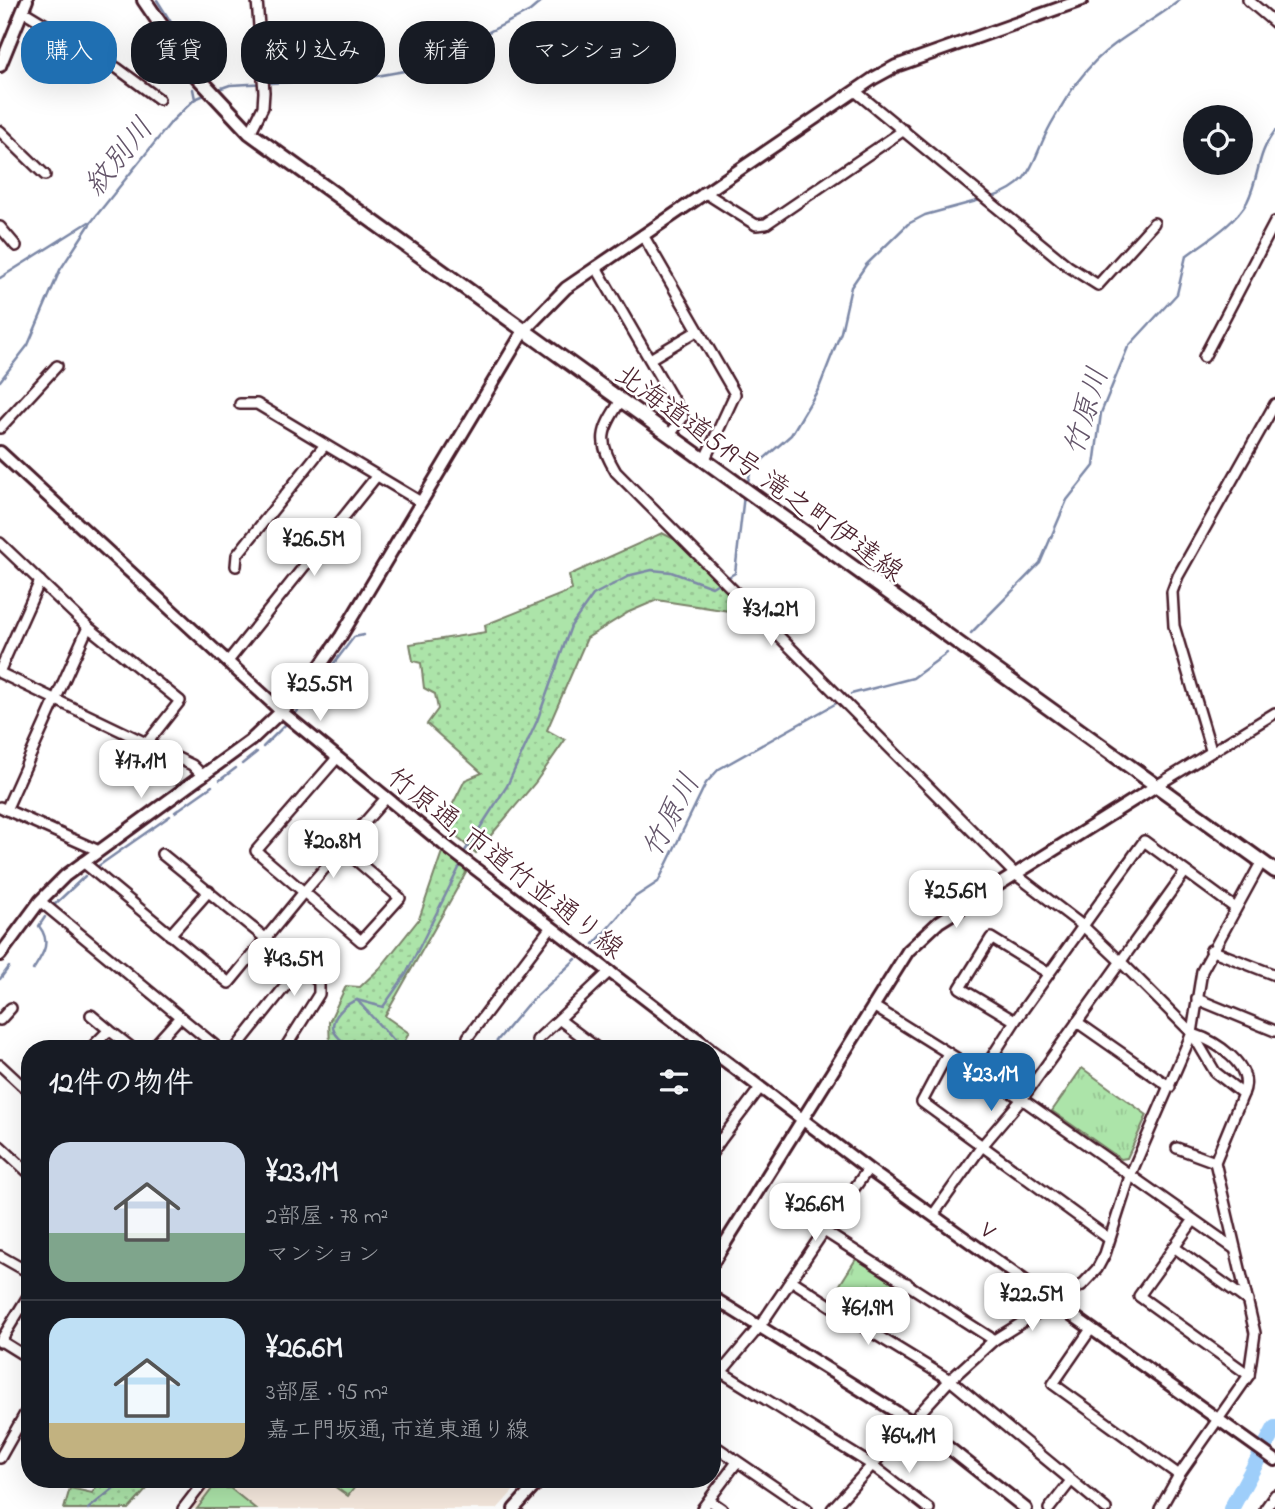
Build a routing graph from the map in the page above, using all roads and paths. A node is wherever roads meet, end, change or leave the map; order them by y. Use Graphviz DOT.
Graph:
graph roads {
  1 [pos="144,0"];
  2 [pos="257,0"];
  3 [pos="1082,0"];
  4 [pos="1248,0"];
  5 [pos="25,5"];
  6 [pos="1275,23"];
  7 [pos="0,66"];
  8 [pos="855,91"];
  9 [pos="159,99"];
  10 [pos="904,130"];
  11 [pos="0,131"];
  12 [pos="250,133"];
  13 [pos="46,175"];
  14 [pos="704,192"];
  15 [pos="1275,222"];
  16 [pos="1154,223"];
  17 [pos="0,227"];
  18 [pos="643,235"];
  19 [pos="16,246"];
  20 [pos="596,267"];
  21 [pos="697,331"];
  22 [pos="523,332"];
  23 [pos="1204,356"];
  24 [pos="650,359"];
  25 [pos="57,366"];
  26 [pos="620,402"];
  27 [pos="240,404"];
  28 [pos="1275,404"];
  29 [pos="0,428"];
  30 [pos="669,436"];
  31 [pos="324,446"];
  32 [pos="0,452"];
  33 [pos="704,461"];
  34 [pos="375,478"];
  35 [pos="421,502"];
  36 [pos="0,543"];
  37 [pos="236,566"];
  38 [pos="40,581"];
  39 [pos="88,627"];
  40 [pos="229,660"];
  41 [pos="0,672"];
  42 [pos="56,700"];
  43 [pos="282,712"];
  44 [pos="1275,713"];
  45 [pos="147,743"];
  46 [pos="1211,750"];
  47 [pos="337,758"];
  48 [pos="203,776"];
  49 [pos="1156,786"];
  50 [pos="386,798"];
  51 [pos="3,808"];
  52 [pos="342,848"];
  53 [pos="97,850"];
  54 [pos="162,854"];
  55 [pos="1262,861"];
  56 [pos="83,862"];
  57 [pos="1275,871"];
  58 [pos="1185,872"];
  59 [pos="1016,874"];
  60 [pos="209,891"];
  61 [pos="303,893"];
  62 [pos="40,901"];
  63 [pos="1234,907"];
  64 [pos="1083,926"];
  65 [pos="551,927"];
  66 [pos="170,935"];
  67 [pos="265,938"];
  68 [pos="1211,950"];
  69 [pos="0,955"];
  70 [pos="1121,962"];
  71 [pos="610,971"];
  72 [pos="1048,973"];
  73 [pos="1275,975"];
  74 [pos="1197,999"];
  75 [pos="873,1006"];
  76 [pos="11,1008"];
  77 [pos="91,1014"];
  78 [pos="180,1017"];
  79 [pos="0,1020"];
  80 [pos="560,1020"];
  81 [pos="1015,1021"];
  82 [pos="1077,1023"];
  83 [pos="109,1030"];
  84 [pos="1275,1031"];
  85 [pos="1192,1033"];
  86 [pos="468,1037"];
  87 [pos="99,1040"];
  88 [pos="122,1040"];
  89 [pos="159,1040"];
  90 [pos="208,1040"];
  91 [pos="242,1040"];
  92 [pos="290,1040"];
  93 [pos="538,1040"];
  94 [pos="586,1040"];
  95 [pos="698,1040"];
  96 [pos="948,1053"];
  97 [pos="721,1058"];
  98 [pos="0,1065"];
  99 [pos="981,1074"];
  100 [pos="21,1085"];
  101 [pos="1170,1087"];
  102 [pos="760,1088"];
  103 [pos="1243,1094"];
  104 [pos="1022,1099"];
  105 [pos="802,1121"];
  106 [pos="721,1132"];
  107 [pos="0,1146"];
  108 [pos="982,1146"];
  109 [pos="1177,1148"];
  110 [pos="1215,1162"];
  111 [pos="21,1166"];
  112 [pos="868,1169"];
  113 [pos="1130,1176"];
  114 [pos="933,1215"];
  115 [pos="1193,1221"];
  116 [pos="824,1231"];
  117 [pos="1108,1238"];
  118 [pos="1174,1247"];
  119 [pos="1235,1249"];
  120 [pos="721,1250"];
  121 [pos="0,1256"];
  122 [pos="21,1268"];
  123 [pos="791,1280"];
  124 [pos="906,1283"];
  125 [pos="1248,1301"];
  126 [pos="721,1302"];
  127 [pos="1054,1302"];
  128 [pos="21,1308"];
  129 [pos="760,1326"];
  130 [pos="1091,1329"];
  131 [pos="873,1333"];
  132 [pos="994,1340"];
  133 [pos="0,1342"];
  134 [pos="21,1354"];
  135 [pos="723,1373"];
  136 [pos="1250,1375"];
  137 [pos="950,1380"];
  138 [pos="1220,1419"];
  139 [pos="21,1421"];
  140 [pos="911,1421"];
  141 [pos="721,1450"];
  142 [pos="0,1458"];
  143 [pos="1275,1460"];
  144 [pos="737,1462"];
  145 [pos="872,1465"];
  146 [pos="1179,1475"];
  147 [pos="1070,1482"];
  148 [pos="721,1484"];
  149 [pos="198,1488"];
  150 [pos="533,1488"];
  151 [pos="718,1488"];
  152 [pos="1275,1495"];
  153 [pos="709,1500"];
  154 [pos="183,1509"];
  155 [pos="514,1509"];
  156 [pos="702,1509"];
  157 [pos="722,1509"];
  158 [pos="807,1509"];
  159 [pos="832,1509"];
  160 [pos="929,1509"];
  161 [pos="1026,1509"];
  162 [pos="1049,1509"];
  163 [pos="1106,1509"];
  164 [pos="1160,1509"];
  165 [pos="1265,1509"];
  1 -- 12 [label="main road, 北海道道519号 滝之町伊達線"];
  2 -- 12 [label="street"];
  3 -- 8 [label="street"];
  4 -- 6 [label="street"];
  5 -- 7 [label="street"];
  5 -- 9 [label="street"];
  8 -- 10 [label="street"];
  8 -- 14 [label="street"];
  10 -- 14 [label="street"];
  10 -- 16 [label="street"];
  11 -- 13 [label="street"];
  12 -- 22 [label="main road, 北海道道519号 滝之町伊達線"];
  14 -- 18 [label="street"];
  15 -- 23 [label="street"];
  17 -- 19 [label="street"];
  18 -- 20 [label="street"];
  18 -- 21 [label="street"];
  20 -- 22 [label="street"];
  20 -- 24 [label="street"];
  21 -- 24 [label="street"];
  21 -- 33 [label="street"];
  22 -- 26 [label="main road, 北海道道519号 滝之町伊達線"];
  22 -- 35 [label="street"];
  24 -- 30 [label="street"];
  25 -- 29 [label="street"];
  26 -- 30 [label="main road, 北海道道519号 滝之町伊達線"];
  26 -- 59 [label="street"];
  27 -- 31 [label="street"];
  28 -- 46 [label="street"];
  30 -- 33 [label="main road, 北海道道519号 滝之町伊達線"];
  31 -- 34 [label="street"];
  31 -- 37 [label="street"];
  32 -- 40 [label="street, 竹原通, 市道竹並通り線"];
  33 -- 49 [label="main road, 北海道道519号 滝之町伊達線"];
  34 -- 35 [label="street"];
  34 -- 40 [label="street"];
  35 -- 43 [label="street"];
  36 -- 38 [label="street"];
  38 -- 39 [label="street"];
  38 -- 41 [label="street"];
  39 -- 42 [label="street"];
  39 -- 45 [label="street"];
  40 -- 43 [label="street, 竹原通, 市道竹並通り線"];
  41 -- 42 [label="street"];
  42 -- 45 [label="street"];
  42 -- 51 [label="street"];
  43 -- 47 [label="street, 竹原通, 市道竹並通り線"];
  43 -- 48 [label="street"];
  44 -- 46 [label="street"];
  45 -- 48 [label="street"];
  46 -- 49 [label="street"];
  47 -- 50 [label="street, 竹原通, 市道竹並通り線"];
  47 -- 61 [label="street"];
  48 -- 53 [label="street"];
  49 -- 55 [label="main road, 北海道道519号 滝之町伊達線"];
  49 -- 59 [label="street"];
  50 -- 52 [label="street"];
  50 -- 65 [label="street, 竹原通, 市道竹並通り線"];
  51 -- 53 [label="street"];
  52 -- 61 [label="street"];
  52 -- 61 [label="street"];
  53 -- 56 [label="street"];
  54 -- 60 [label="street"];
  55 -- 57 [label="main road, 北海道道519号 滝之町伊達線"];
  55 -- 63 [label="street"];
  56 -- 62 [label="street"];
  56 -- 66 [label="street"];
  58 -- 63 [label="street"];
  58 -- 64 [label="street"];
  58 -- 70 [label="street"];
  59 -- 64 [label="street"];
  59 -- 75 [label="street"];
  60 -- 66 [label="street"];
  60 -- 67 [label="street"];
  61 -- 67 [label="street"];
  62 -- 69 [label="street"];
  62 -- 78 [label="street"];
  63 -- 68 [label="street"];
  64 -- 70 [label="street"];
  64 -- 72 [label="street"];
  65 -- 71 [label="street, 竹原通, 市道竹並通り線"];
  65 -- 86 [label="street"];
  66 -- 67 [label="street"];
  68 -- 73 [label="street"];
  68 -- 74 [label="street"];
  70 -- 82 [label="street"];
  70 -- 85 [label="street"];
  71 -- 80 [label="street"];
  71 -- 95 [label="street, 竹原通, 市道竹並通り線"];
  72 -- 81 [label="street"];
  72 -- 81 [label="street"];
  74 -- 84 [label="street"];
  74 -- 85 [label="street"];
  75 -- 96 [label="street"];
  75 -- 105 [label="street"];
  76 -- 79 [label="street"];
  77 -- 83 [label="street"];
  78 -- 89 [label="street"];
  78 -- 90 [label="street"];
  80 -- 93 [label="street"];
  80 -- 94 [label="street"];
  81 -- 99 [label="street"];
  82 -- 101 [label="street"];
  82 -- 104 [label="street"];
  83 -- 87 [label="street"];
  83 -- 88 [label="street"];
  85 -- 101 [label="street"];
  85 -- 103 [label="street"];
  85 -- 103 [label="street"];
  91 -- 92 [label="street"];
  96 -- 99 [label="street"];
  96 -- 108 [label="street"];
  97 -- 102 [label="street, 竹原通, 市道竹並通り線"];
  98 -- 100 [label="street"];
  99 -- 104 [label="street"];
  101 -- 113 [label="street"];
  102 -- 105 [label="street, 竹原通, 市道竹並通り線"];
  102 -- 106 [label="street"];
  103 -- 110 [label="street"];
  104 -- 108 [label="street"];
  104 -- 113 [label="street"];
  105 -- 112 [label="street, 竹原通, 市道竹並通り線"];
  105 -- 120 [label="street"];
  107 -- 111 [label="street"];
  108 -- 114 [label="street"];
  108 -- 117 [label="street"];
  109 -- 110 [label="street"];
  110 -- 119 [label="street"];
  112 -- 114 [label="street, 竹原通, 市道竹並通り線"];
  112 -- 116 [label="street"];
  113 -- 115 [label="street"];
  113 -- 117 [label="street"];
  114 -- 127 [label="street, ｖ"];
  115 -- 118 [label="street"];
  115 -- 119 [label="street"];
  116 -- 123 [label="street"];
  116 -- 124 [label="street"];
  117 -- 127 [label="street"];
  118 -- 125 [label="street"];
  118 -- 136 [label="street"];
  119 -- 125 [label="street"];
  121 -- 122 [label="street"];
  123 -- 129 [label="street"];
  123 -- 131 [label="street"];
  124 -- 131 [label="street"];
  124 -- 132 [label="street"];
  125 -- 136 [label="street"];
  126 -- 129 [label="street"];
  127 -- 130 [label="street"];
  127 -- 132 [label="street"];
  128 -- 133 [label="street"];
  129 -- 135 [label="street"];
  129 -- 140 [label="street"];
  130 -- 138 [label="street"];
  130 -- 146 [label="street"];
  131 -- 137 [label="street"];
  132 -- 137 [label="street"];
  133 -- 134 [label="street"];
  135 -- 145 [label="street"];
  136 -- 138 [label="street"];
  137 -- 140 [label="street"];
  137 -- 147 [label="street"];
  138 -- 143 [label="street"];
  138 -- 146 [label="street"];
  139 -- 142 [label="street"];
  140 -- 145 [label="street"];
  140 -- 161 [label="street"];
  141 -- 144 [label="street"];
  144 -- 148 [label="street"];
  144 -- 158 [label="street"];
  145 -- 159 [label="street"];
  145 -- 160 [label="street"];
  146 -- 164 [label="street"];
  147 -- 162 [label="street"];
  147 -- 163 [label="street"];
  149 -- 154 [label="street"];
  150 -- 155 [label="street"];
  151 -- 153 [label="street"];
  152 -- 165 [label="street"];
  153 -- 156 [label="street"];
  153 -- 157 [label="street"];
}
